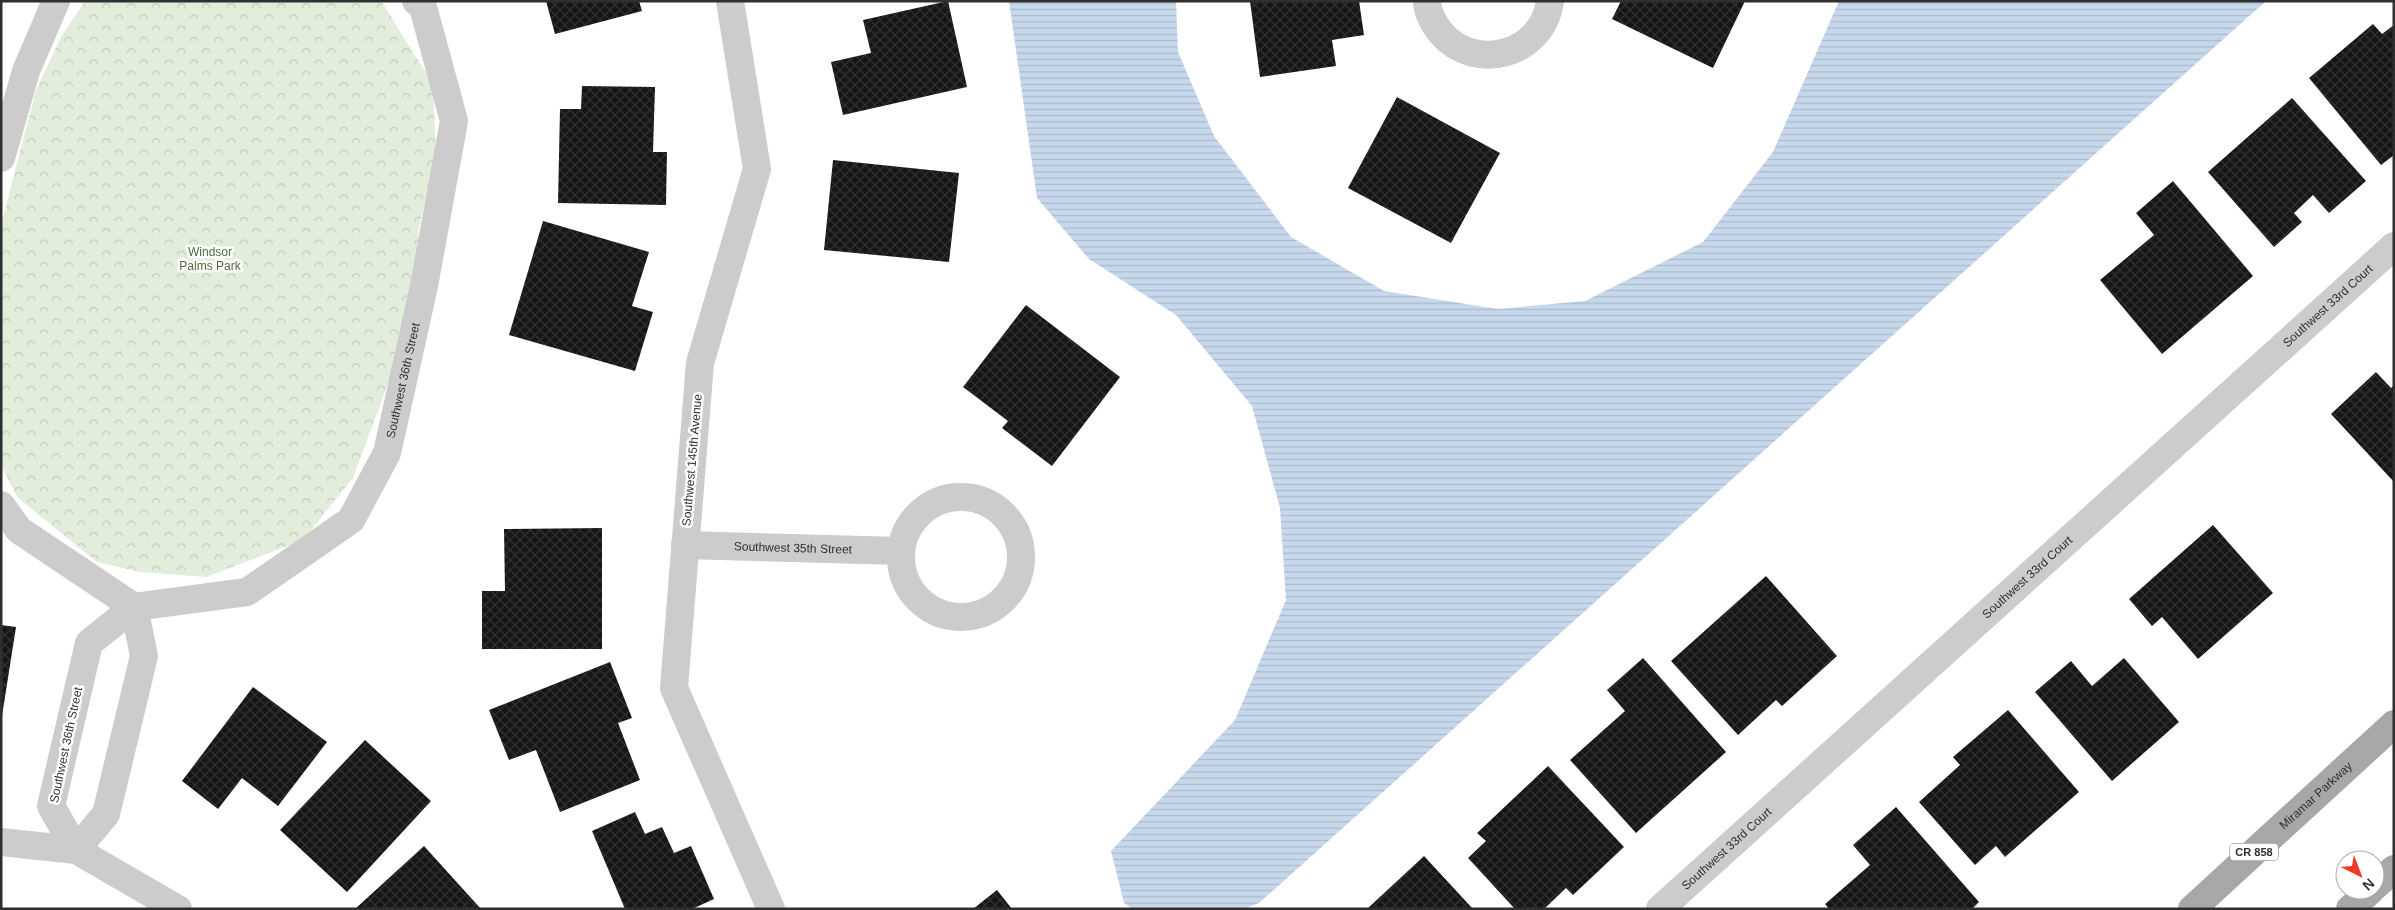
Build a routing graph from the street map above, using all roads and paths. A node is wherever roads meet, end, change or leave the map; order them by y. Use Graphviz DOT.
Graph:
graph roads {
  1 [pos="56,1"];
  2 [pos="416,1"];
  3 [pos="730,1"];
  4 [pos="1427,1"];
  5 [pos="1550,1"];
  6 [pos="1,158"];
  7 [pos="2394,246"];
  8 [pos="1,505"];
  9 [pos="685,545"];
  10 [pos="901,550"];
  11 [pos="134,606"];
  12 [pos="2394,724"];
  13 [pos="1,842"];
  14 [pos="76,850"];
  15 [pos="2359,900"];
  16 [pos="178,909"];
  17 [pos="771,909"];
  18 [pos="1660,909"];
  19 [pos="2192,909"];
  20 [pos="2350,909"];
  1 -- 6 [label="street"];
  2 -- 11 [label="street, Southwest 36th Street"];
  3 -- 9 [label="street, Southwest 145th Avenue"];
  4 -- 5 [label="street"];
  7 -- 18 [label="street, Southwest 33rd Court"];
  8 -- 11 [label="street"];
  9 -- 10 [label="street, Southwest 35th Street"];
  9 -- 17 [label="street, Southwest 145th Avenue"];
  10 -- 10 [label="street"];
  11 -- 14 [label="street"];
  11 -- 14 [label="street, Southwest 36th Street"];
  12 -- 19 [label="main road, Miramar Parkway / CR 858"];
  13 -- 14 [label="street"];
  14 -- 16 [label="street"];
  15 -- 20 [label="main road"];
}
